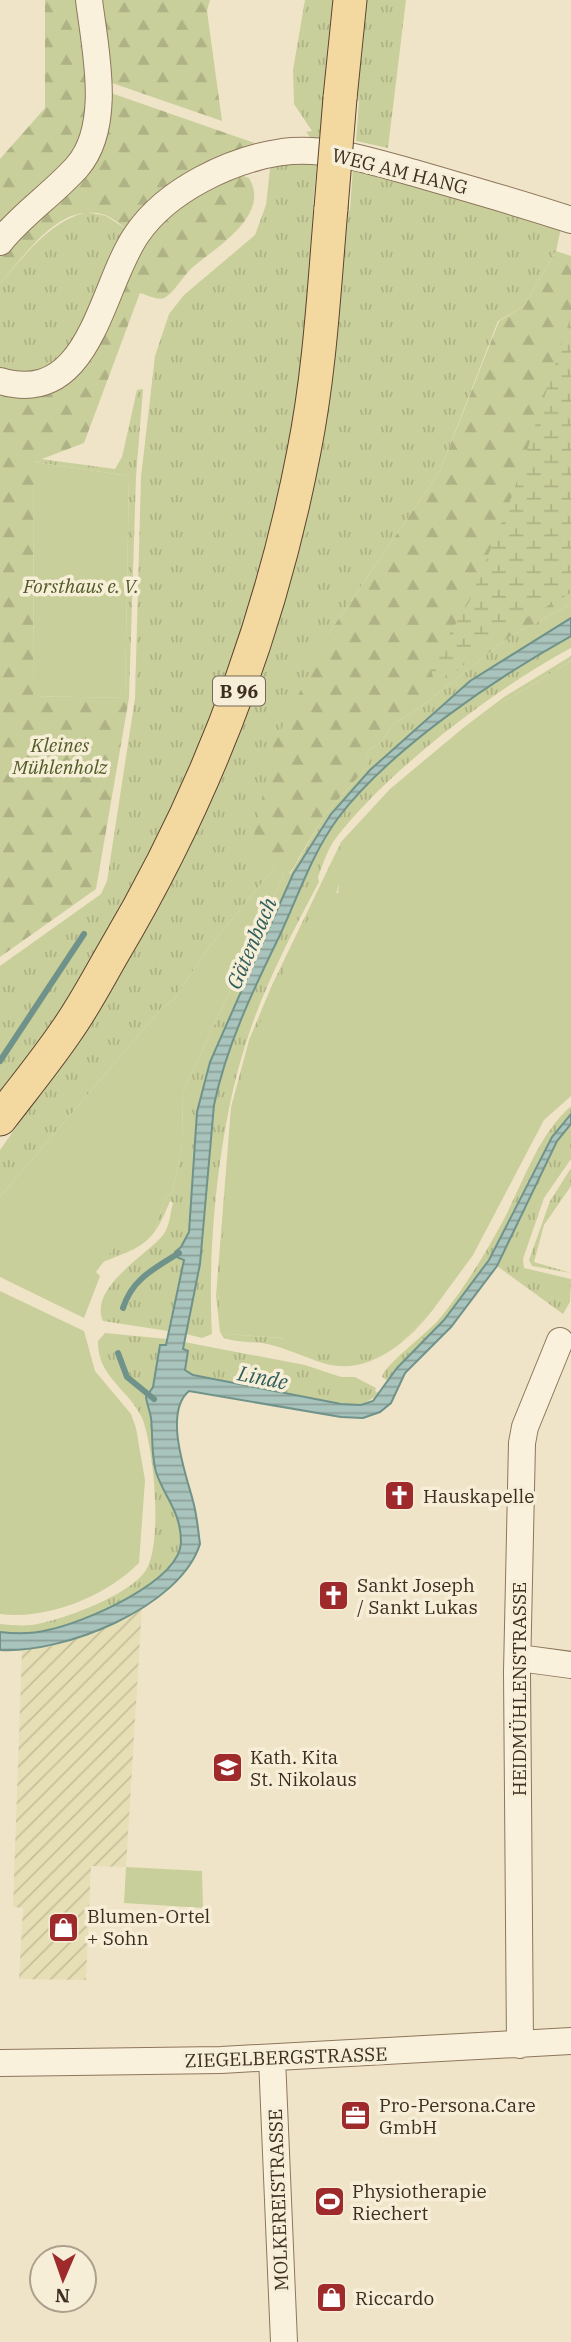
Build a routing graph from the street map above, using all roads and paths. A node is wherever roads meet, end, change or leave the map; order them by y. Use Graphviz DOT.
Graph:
graph roads {
  1 [pos="89,0"];
  2 [pos="350,0"];
  3 [pos="571,220"];
  4 [pos="0,242"];
  5 [pos="0,380"];
  6 [pos="0,1119"];
  7 [pos="560,1341"];
  8 [pos="519,1658"];
  9 [pos="571,1665"];
  10 [pos="571,2042"];
  11 [pos="520,2045"];
  12 [pos="272,2058"];
  13 [pos="0,2063"];
  14 [pos="284,2342"];
  1 -- 4 [label="street"];
  2 -- 6 [label="main road, B 96, bridge"];
  3 -- 5 [label="street, WEG AM HANG"];
  7 -- 8 [label="street, HEIDMÜHLENSTRASSE"];
  8 -- 9 [label="street"];
  8 -- 11 [label="street, HEIDMÜHLENSTRASSE"];
  10 -- 11 [label="street, ZIEGELBERGSTRASSE"];
  11 -- 12 [label="street, ZIEGELBERGSTRASSE"];
  12 -- 13 [label="street, ZIEGELBERGSTRASSE"];
  12 -- 14 [label="street, MOLKEREISTRASSE"];
}
